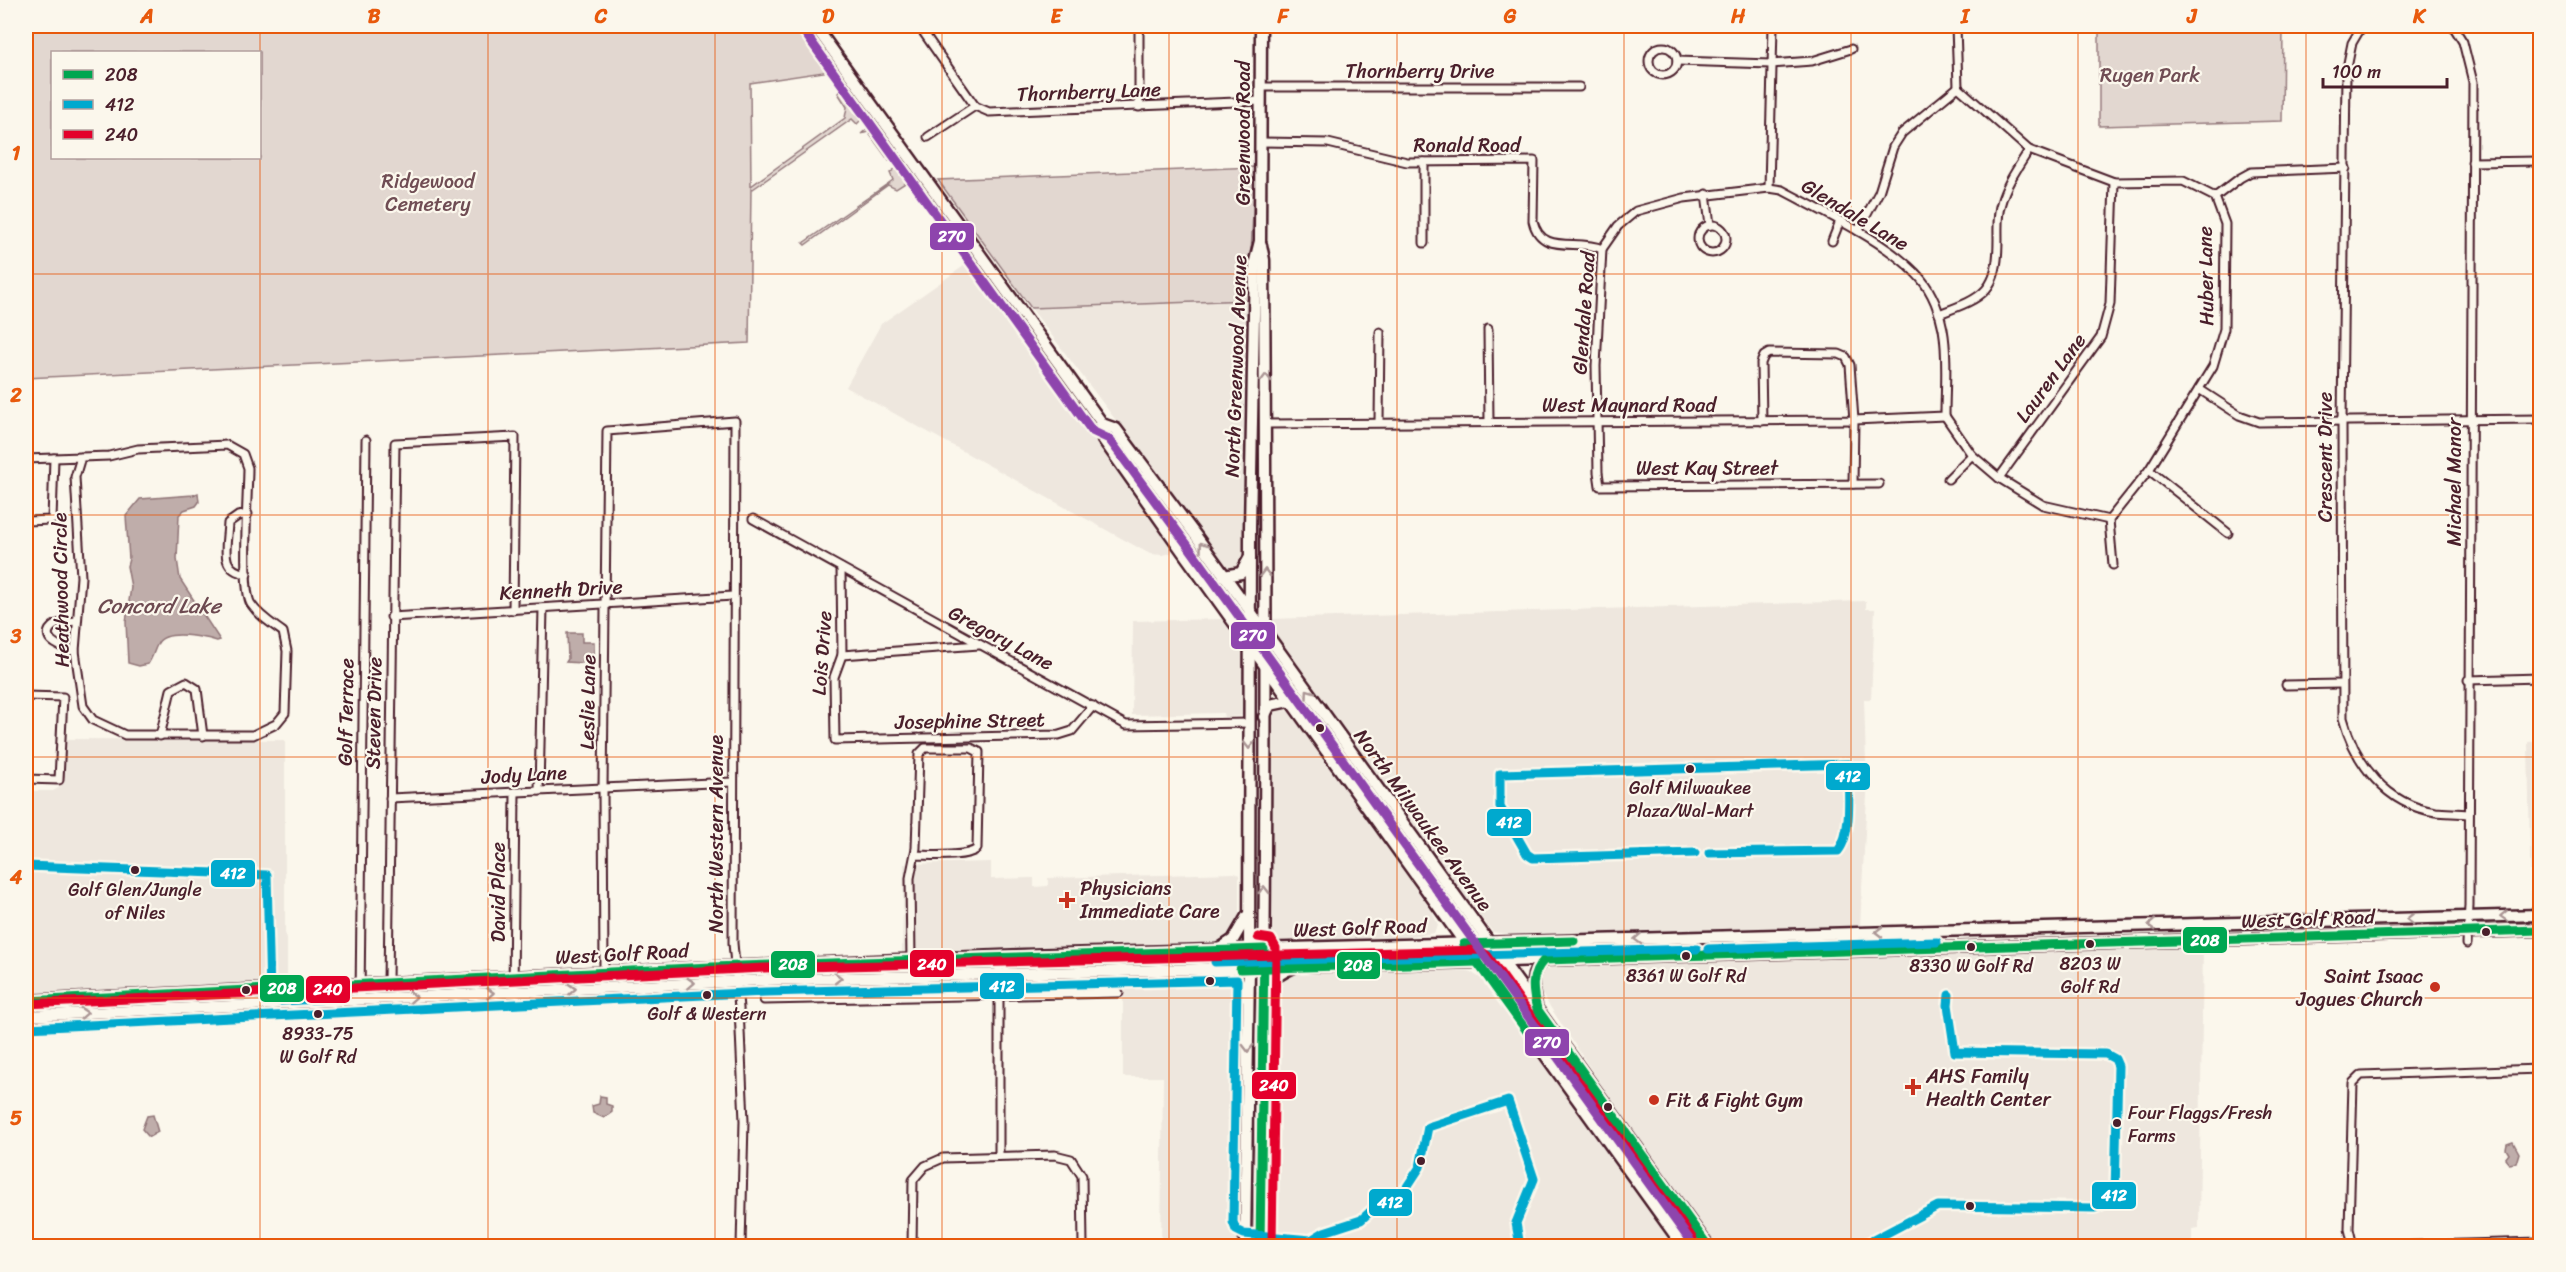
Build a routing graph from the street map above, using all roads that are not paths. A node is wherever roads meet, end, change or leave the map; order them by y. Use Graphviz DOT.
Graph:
graph roads {
  1 [pos="815,26"];
  2 [pos="919,26"];
  3 [pos="1139,26"];
  4 [pos="1262,26"];
  5 [pos="1773,26"];
  6 [pos="1956,26"];
  7 [pos="2362,26"];
  8 [pos="2453,26"];
  9 [pos="1851,49"];
  10 [pos="1677,61"];
  11 [pos="1771,64"];
  12 [pos="1261,87"];
  13 [pos="1580,87"];
  14 [pos="1958,87"];
  15 [pos="1261,101"];
  16 [pos="975,106"];
  17 [pos="1139,107"];
  18 [pos="928,137"];
  19 [pos="1260,142"];
  20 [pos="2029,150"];
  21 [pos="2541,161"];
  22 [pos="1424,162"];
  23 [pos="2472,162"];
  24 [pos="2346,168"];
  25 [pos="2114,182"];
  26 [pos="1769,188"];
  27 [pos="1706,194"];
  28 [pos="2215,197"];
  29 [pos="1840,221"];
  30 [pos="1710,225"];
  31 [pos="1858,231"];
  32 [pos="1260,241"];
  33 [pos="1832,241"];
  34 [pos="1425,243"];
  35 [pos="1602,249"];
  36 [pos="1939,314"];
  37 [pos="1488,329"];
  38 [pos="1380,332"];
  39 [pos="2199,389"];
  40 [pos="1944,416"];
  41 [pos="2541,419"];
  42 [pos="1598,420"];
  43 [pos="1854,420"];
  44 [pos="1762,421"];
  45 [pos="2471,421"];
  46 [pos="1379,422"];
  47 [pos="1489,422"];
  48 [pos="2342,422"];
  49 [pos="1102,424"];
  50 [pos="1266,424"];
  51 [pos="607,431"];
  52 [pos="366,440"];
  53 [pos="1972,455"];
  54 [pos="81,457"];
  55 [pos="54,458"];
  56 [pos="26,459"];
  57 [pos="2149,470"];
  58 [pos="1999,478"];
  59 [pos="1948,479"];
  60 [pos="1853,484"];
  61 [pos="1879,484"];
  62 [pos="248,514"];
  63 [pos="753,519"];
  64 [pos="2109,520"];
  65 [pos="26,521"];
  66 [pos="2228,533"];
  67 [pos="1250,557"];
  68 [pos="2113,565"];
  69 [pos="841,568"];
  70 [pos="247,574"];
  71 [pos="1224,576"];
  72 [pos="734,596"];
  73 [pos="605,604"];
  74 [pos="543,608"];
  75 [pos="513,610"];
  76 [pos="1250,610"];
  77 [pos="392,617"];
  78 [pos="76,621"];
  79 [pos="1265,632"];
  80 [pos="979,645"];
  81 [pos="1249,645"];
  82 [pos="75,651"];
  83 [pos="842,655"];
  84 [pos="1264,666"];
  85 [pos="2541,678"];
  86 [pos="2468,680"];
  87 [pos="2341,684"];
  88 [pos="2286,685"];
  89 [pos="26,696"];
  90 [pos="1289,701"];
  91 [pos="1093,706"];
  92 [pos="1264,717"];
  93 [pos="1249,723"];
  94 [pos="160,736"];
  95 [pos="203,736"];
  96 [pos="835,740"];
  97 [pos="26,779"];
  98 [pos="732,782"];
  99 [pos="603,788"];
  100 [pos="539,791"];
  101 [pos="515,792"];
  102 [pos="390,798"];
  103 [pos="2468,814"];
  104 [pos="915,855"];
  105 [pos="1249,913"];
  106 [pos="2541,915"];
  107 [pos="2468,917"];
  108 [pos="2541,930"];
  109 [pos="2468,932"];
  110 [pos="1490,943"];
  111 [pos="1464,944"];
  112 [pos="2467,944"];
  113 [pos="1249,949"];
  114 [pos="1264,949"];
  115 [pos="1218,950"];
  116 [pos="999,956"];
  117 [pos="911,960"];
  118 [pos="1544,960"];
  119 [pos="1503,961"];
  120 [pos="1477,962"];
  121 [pos="735,966"];
  122 [pos="1294,967"];
  123 [pos="1249,968"];
  124 [pos="1264,968"];
  125 [pos="1199,970"];
  126 [pos="604,973"];
  127 [pos="999,975"];
  128 [pos="514,977"];
  129 [pos="737,981"];
  130 [pos="388,983"];
  131 [pos="360,985"];
  132 [pos="513,992"];
  133 [pos="1119,993"];
  134 [pos="1264,993"];
  135 [pos="999,995"];
  136 [pos="360,999"];
  137 [pos="764,1000"];
  138 [pos="26,1001"];
  139 [pos="1537,1009"];
  140 [pos="26,1016"];
  141 [pos="1248,1016"];
  142 [pos="2541,1069"];
  143 [pos="999,1156"];
  144 [pos="2541,1242"];
  145 [pos="741,1246"];
  146 [pos="912,1246"];
  147 [pos="1083,1246"];
  148 [pos="1245,1246"];
  149 [pos="1260,1246"];
  150 [pos="1683,1246"];
  151 [pos="1707,1246"];
  152 [pos="2360,1246"];
  153 [pos="2389,1246"];
  1 -- 49 [label="main road, North Milwaukee Avenue"];
  2 -- 16 [label="street"];
  3 -- 17 [label="street"];
  4 -- 12 [label="main road, Greenwood Road"];
  5 -- 11 [label="street"];
  6 -- 14 [label="street"];
  7 -- 24 [label="street, Crescent Drive"];
  8 -- 23 [label="street, Michael Manor"];
  9 -- 11 [label="street"];
  10 -- 10 [label="street"];
  10 -- 11 [label="street"];
  11 -- 26 [label="street"];
  12 -- 13 [label="street, Thornberry Drive"];
  12 -- 15 [label="main road, Greenwood Road"];
  14 -- 20 [label="street, Huber Lane"];
  14 -- 31 [label="street"];
  15 -- 17 [label="street, Thornberry Lane"];
  15 -- 19 [label="main road, Greenwood Road"];
  16 -- 17 [label="street, Thornberry Lane"];
  16 -- 18 [label="street"];
  19 -- 22 [label="street, Ronald Road"];
  19 -- 32 [label="main road, Greenwood Road"];
  20 -- 25 [label="street, Huber Lane"];
  20 -- 36 [label="street"];
  21 -- 23 [label="street"];
  22 -- 34 [label="street"];
  22 -- 35 [label="street, Ronald Road"];
  23 -- 45 [label="street, Michael Manor"];
  24 -- 28 [label="street"];
  24 -- 48 [label="street, Crescent Drive"];
  25 -- 28 [label="street, Huber Lane"];
  25 -- 58 [label="street, Lauren Lane"];
  26 -- 27 [label="street, Glendale Road"];
  26 -- 29 [label="street, Glendale Lane"];
  27 -- 30 [label="street"];
  27 -- 35 [label="street, Glendale Road"];
  28 -- 39 [label="street, Huber Lane"];
  29 -- 31 [label="street, Glendale Lane"];
  29 -- 33 [label="street"];
  30 -- 30 [label="street"];
  31 -- 36 [label="street, Glendale Lane"];
  50 -- 32 [label="main road, North Greenwood Avenue, one-way"];
  32 -- 67 [label="main road, North Greenwood Avenue"];
  35 -- 42 [label="street, Glendale Road"];
  36 -- 40 [label="street, Glendale Lane"];
  37 -- 47 [label="street"];
  38 -- 46 [label="street"];
  39 -- 48 [label="street"];
  39 -- 57 [label="street, Huber Lane"];
  40 -- 43 [label="street, West Maynard Road"];
  40 -- 53 [label="street"];
  41 -- 45 [label="street"];
  42 -- 44 [label="street, West Maynard Road"];
  42 -- 47 [label="street, West Maynard Road"];
  42 -- 60 [label="street, West Kay Street"];
  43 -- 44 [label="street, West Maynard Road"];
  43 -- 44 [label="street"];
  43 -- 60 [label="street"];
  45 -- 48 [label="street"];
  45 -- 86 [label="street, Michael Manor"];
  46 -- 47 [label="street, West Maynard Road"];
  46 -- 50 [label="street, West Maynard Road"];
  48 -- 87 [label="street, Crescent Drive"];
  71 -- 49 [label="main road, North Milwaukee Avenue, one-way"];
  49 -- 81 [label="main road, North Milwaukee Avenue"];
  79 -- 50 [label="main road, North Greenwood Avenue, one-way"];
  51 -- 72 [label="street, North Western Avenue"];
  51 -- 73 [label="street, Leslie Lane"];
  52 -- 131 [label="street, Golf Terrace"];
  53 -- 58 [label="street"];
  53 -- 59 [label="street"];
  54 -- 55 [label="street, Heathwood Circle"];
  54 -- 62 [label="street, Heathwood Circle"];
  54 -- 78 [label="street, Heathwood Circle"];
  55 -- 56 [label="street, Heathwood Circle"];
  55 -- 65 [label="street"];
  57 -- 64 [label="street, Huber Lane"];
  57 -- 66 [label="street"];
  58 -- 64 [label="street"];
  60 -- 61 [label="street, West Kay Street"];
  62 -- 70 [label="street, Heathwood Circle"];
  62 -- 70 [label="street"];
  63 -- 69 [label="street, Gregory Lane"];
  64 -- 68 [label="street"];
  67 -- 71 [label="main road"];
  67 -- 76 [label="main road, North Greenwood Avenue"];
  69 -- 80 [label="street, Gregory Lane"];
  69 -- 83 [label="street, Lois Drive"];
  70 -- 95 [label="street, Heathwood Circle"];
  71 -- 76 [label="main road, North Milwaukee Avenue"];
  72 -- 73 [label="street, Kenneth Drive"];
  72 -- 98 [label="street, North Western Avenue"];
  73 -- 74 [label="street, Kenneth Drive"];
  73 -- 99 [label="street, Leslie Lane"];
  74 -- 75 [label="street, Kenneth Drive"];
  74 -- 100 [label="street"];
  75 -- 77 [label="street, Kenneth Drive"];
  75 -- 77 [label="street, Steven Drive"];
  76 -- 79 [label="main road, North Milwaukee Avenue"];
  76 -- 81 [label="main road, North Greenwood Avenue"];
  77 -- 102 [label="street, Steven Drive"];
  78 -- 82 [label="street, Heathwood Circle"];
  78 -- 82 [label="street"];
  79 -- 84 [label="main road, North Greenwood Avenue"];
  110 -- 79 [label="main road, North Milwaukee Avenue, one-way"];
  80 -- 83 [label="street"];
  80 -- 91 [label="street, Gregory Lane"];
  81 -- 84 [label="main road, North Milwaukee Avenue"];
  81 -- 93 [label="main road, North Greenwood Avenue"];
  82 -- 94 [label="street, Heathwood Circle"];
  83 -- 96 [label="street, Lois Drive"];
  84 -- 90 [label="main road, North Milwaukee Avenue"];
  84 -- 92 [label="main road, North Greenwood Avenue"];
  85 -- 86 [label="street"];
  86 -- 103 [label="street, Michael Manor"];
  87 -- 88 [label="street"];
  87 -- 103 [label="street, Crescent Drive"];
  89 -- 97 [label="street"];
  90 -- 92 [label="main road"];
  90 -- 111 [label="main road, North Milwaukee Avenue"];
  91 -- 93 [label="street, Gregory Lane"];
  91 -- 96 [label="street, Josephine Street"];
  114 -- 92 [label="main road, North Greenwood Avenue, one-way"];
  93 -- 105 [label="main road, North Greenwood Avenue, one-way"];
  94 -- 95 [label="street, Heathwood Circle"];
  94 -- 95 [label="street"];
  98 -- 99 [label="street, Jody Lane"];
  98 -- 121 [label="street, North Western Avenue"];
  99 -- 100 [label="street, Jody Lane"];
  99 -- 126 [label="street, Leslie Lane"];
  100 -- 101 [label="street, Jody Lane"];
  101 -- 102 [label="street, Jody Lane"];
  101 -- 128 [label="street, David Place"];
  102 -- 130 [label="street, Steven Drive"];
  103 -- 107 [label="street, Michael Manor"];
  104 -- 104 [label="street"];
  104 -- 117 [label="street"];
  105 -- 113 [label="main road, North Greenwood Avenue"];
  105 -- 115 [label="main road"];
  106 -- 107 [label="main road, West Golf Road, one-way"];
  107 -- 109 [label="street, Michael Manor"];
  107 -- 110 [label="main road, West Golf Road, one-way"];
  108 -- 109 [label="main road, West Golf Road"];
  109 -- 112 [label="street, Michael Manor"];
  109 -- 118 [label="main road, West Golf Road"];
  110 -- 111 [label="main road, West Golf Road"];
  110 -- 119 [label="main road, North Milwaukee Avenue"];
  111 -- 114 [label="main road, West Golf Road"];
  111 -- 120 [label="main road, North Milwaukee Avenue"];
  113 -- 114 [label="main road, West Golf Road"];
  113 -- 115 [label="main road, West Golf Road"];
  113 -- 123 [label="main road, North Greenwood Avenue"];
  114 -- 124 [label="main road, North Greenwood Avenue"];
  115 -- 116 [label="main road, West Golf Road"];
  116 -- 117 [label="main road, West Golf Road"];
  116 -- 127 [label="street"];
  117 -- 121 [label="main road, West Golf Road"];
  118 -- 119 [label="main road, West Golf Road"];
  118 -- 139 [label="main road"];
  119 -- 120 [label="main road, West Golf Road"];
  119 -- 139 [label="main road, North Milwaukee Avenue"];
  120 -- 122 [label="main road, West Golf Road"];
  120 -- 150 [label="main road, North Milwaukee Avenue"];
  121 -- 126 [label="main road, West Golf Road"];
  121 -- 129 [label="street, North Western Avenue"];
  122 -- 124 [label="main road, West Golf Road"];
  122 -- 134 [label="main road"];
  123 -- 124 [label="main road, West Golf Road"];
  123 -- 125 [label="main road, West Golf Road"];
  123 -- 141 [label="main road, North Greenwood Avenue"];
  124 -- 134 [label="main road, North Greenwood Avenue"];
  125 -- 127 [label="main road, West Golf Road"];
  125 -- 141 [label="main road"];
  126 -- 128 [label="main road, West Golf Road"];
  129 -- 127 [label="main road, West Golf Road, one-way"];
  127 -- 135 [label="street"];
  128 -- 130 [label="main road, West Golf Road"];
  128 -- 132 [label="street, David Place"];
  132 -- 129 [label="main road, West Golf Road, one-way"];
  129 -- 145 [label="street, North Western Avenue"];
  130 -- 131 [label="main road, West Golf Road"];
  131 -- 136 [label="street, Golf Terrace"];
  131 -- 138 [label="main road, West Golf Road"];
  136 -- 132 [label="main road, West Golf Road, one-way"];
  133 -- 135 [label="street"];
  134 -- 149 [label="main road, North Greenwood Avenue"];
  135 -- 137 [label="street"];
  135 -- 143 [label="street"];
  140 -- 136 [label="main road, West Golf Road, one-way"];
  139 -- 151 [label="main road, North Milwaukee Avenue"];
  141 -- 148 [label="main road, North Greenwood Avenue, one-way"];
  142 -- 152 [label="street"];
  143 -- 146 [label="street"];
  143 -- 147 [label="street"];
  144 -- 153 [label="street"];
}
